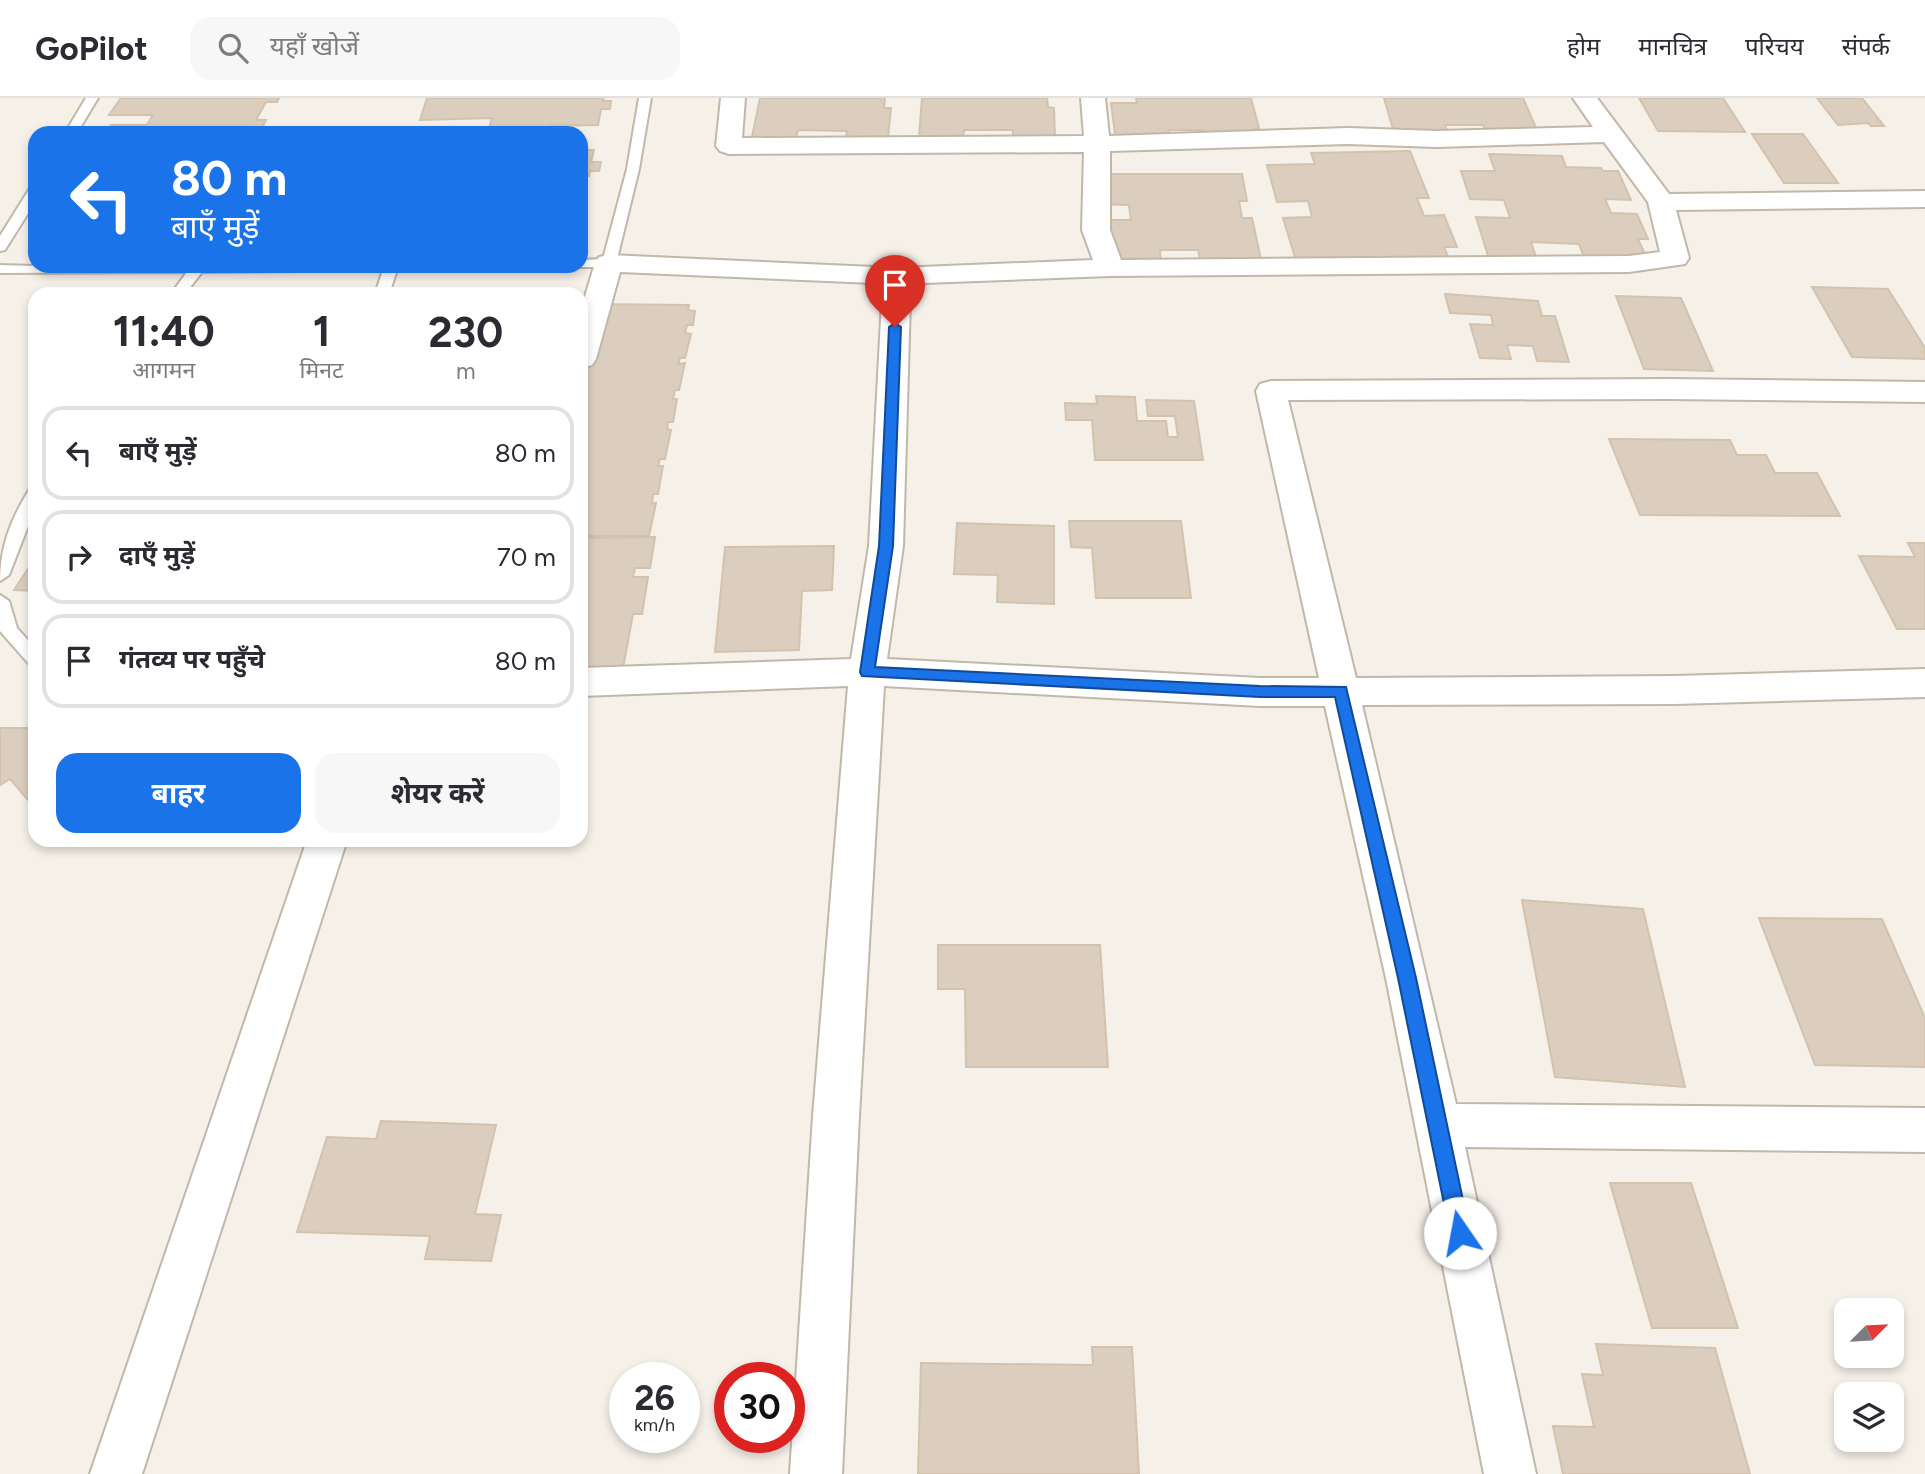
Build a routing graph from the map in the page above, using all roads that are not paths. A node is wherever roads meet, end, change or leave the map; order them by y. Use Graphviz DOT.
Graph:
graph roads {
  1 [pos="92,98"];
  2 [pos="645,98"];
  3 [pos="733,98"];
  4 [pos="1093,98"];
  5 [pos="1585,98"];
  6 [pos="75,126"];
  7 [pos="1610,134"];
  8 [pos="1097,145"];
  9 [pos="1925,199"];
  10 [pos="28,202"];
  11 [pos="1661,202"];
  12 [pos="0,247"];
  13 [pos="609,263"];
  14 [pos="588,264"];
  15 [pos="1110,268"];
  16 [pos="0,269"];
  17 [pos="28,269"];
  18 [pos="896,300"];
  19 [pos="588,335"];
  20 [pos="1925,392"];
  21 [pos="28,505"];
  22 [pos="0,575"];
  23 [pos="0,601"];
  24 [pos="28,651"];
  25 [pos="867,672"];
  26 [pos="588,682"];
  27 [pos="1925,683"];
  28 [pos="1341,691"];
  29 [pos="325,847"];
  30 [pos="1438,1125"];
  31 [pos="1925,1130"];
  32 [pos="116,1474"];
  33 [pos="816,1474"];
  34 [pos="1510,1474"];
  1 -- 6 [label="lane"];
  2 -- 13 [label="lane"];
  3 -- 8 [label="street"];
  4 -- 8 [label="street"];
  5 -- 7 [label="street"];
  7 -- 8 [label="street"];
  7 -- 11 [label="street"];
  8 -- 15 [label="street"];
  9 -- 11 [label="street"];
  10 -- 12 [label="lane"];
  11 -- 15 [label="street"];
  13 -- 14 [label="lane"];
  13 -- 15 [label="street"];
  13 -- 19 [label="street"];
  16 -- 17 [label="lane"];
  18 -- 25 [label="street"];
  20 -- 28 [label="street"];
  21 -- 22 [label="lane"];
  23 -- 24 [label="lane"];
  25 -- 26 [label="street"];
  25 -- 28 [label="street"];
  25 -- 33 [label="street"];
  27 -- 28 [label="street"];
  28 -- 30 [label="street"];
  29 -- 32 [label="street"];
  30 -- 31 [label="street"];
  30 -- 34 [label="street"];
}
